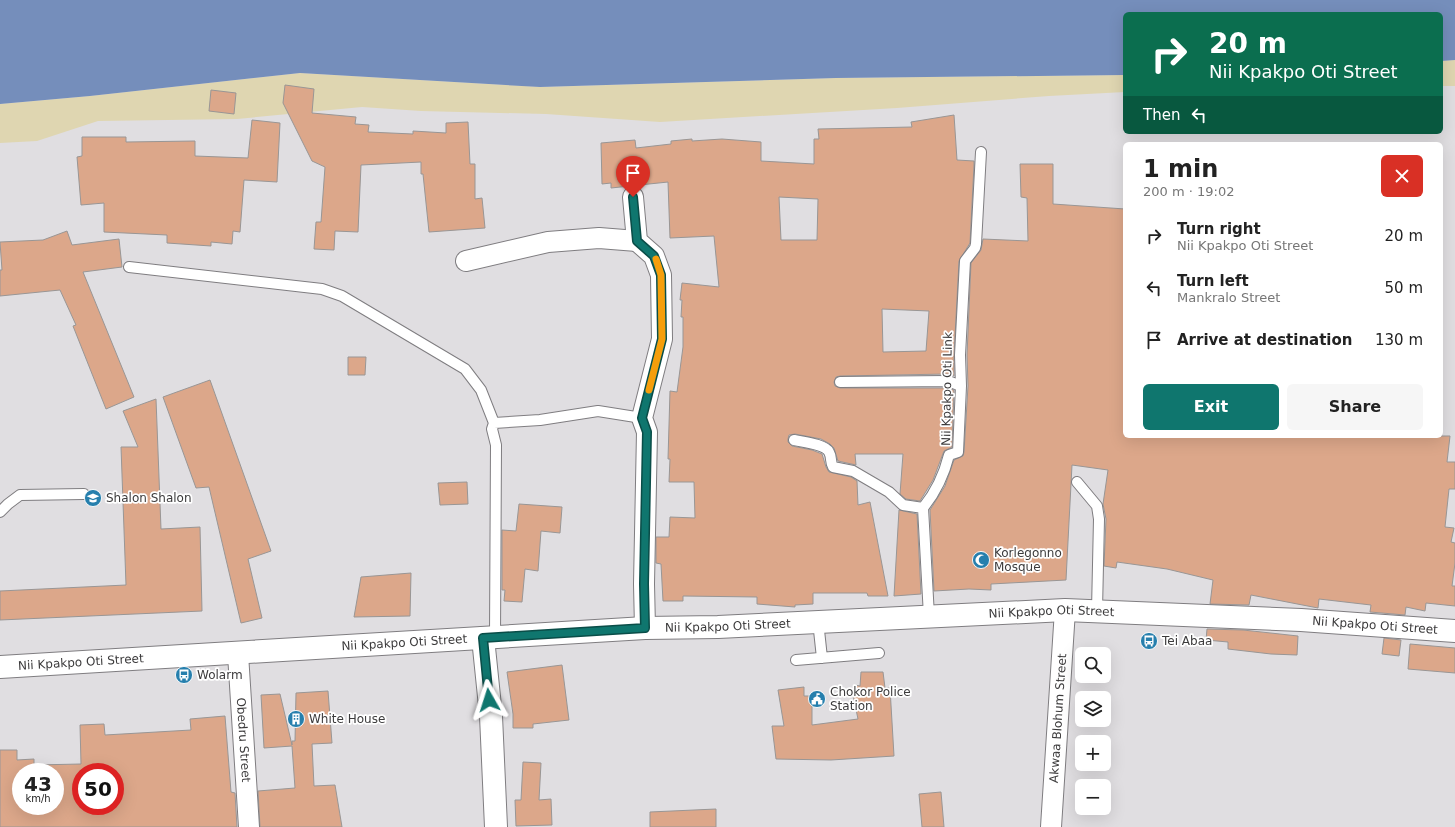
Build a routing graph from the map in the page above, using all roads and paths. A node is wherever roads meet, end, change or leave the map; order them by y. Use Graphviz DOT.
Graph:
graph roads {
  1 [pos="981,152"];
  2 [pos="633,197"];
  3 [pos="637,241"];
  4 [pos="466,261"];
  5 [pos="129,267"];
  6 [pos="840,382"];
  7 [pos="961,386"];
  8 [pos="642,418"];
  9 [pos="494,423"];
  10 [pos="794,440"];
  11 [pos="1077,482"];
  12 [pos="84,494"];
  13 [pos="923,508"];
  14 [pos="0,512"];
  15 [pos="1065,610"];
  16 [pos="1097,610"];
  17 [pos="929,616"];
  18 [pos="818,621"];
  19 [pos="645,628"];
  20 [pos="1455,631"];
  21 [pos="489,637"];
  22 [pos="879,653"];
  23 [pos="238,654"];
  24 [pos="822,658"];
  25 [pos="796,660"];
  26 [pos="0,667"];
  27 [pos="249,827"];
  28 [pos="496,827"];
  29 [pos="1051,827"];
  1 -- 7 [label="lane, Nii Kpakpo Oti Link"];
  2 -- 3 [label="street"];
  3 -- 4 [label="street"];
  3 -- 8 [label="street"];
  5 -- 9 [label="lane"];
  6 -- 7 [label="lane"];
  7 -- 13 [label="lane, Nii Kpakpo Oti Link"];
  8 -- 9 [label="lane"];
  8 -- 19 [label="street"];
  9 -- 21 [label="lane"];
  10 -- 13 [label="lane"];
  11 -- 16 [label="lane"];
  12 -- 14 [label="lane"];
  13 -- 17 [label="lane"];
  15 -- 16 [label="street, Nii Kpakpo Oti Street"];
  15 -- 17 [label="street, Nii Kpakpo Oti Street"];
  15 -- 29 [label="street, Akwaa Blohum Street"];
  16 -- 20 [label="street, Nii Kpakpo Oti Street"];
  17 -- 18 [label="street, Nii Kpakpo Oti Street"];
  18 -- 19 [label="street, Nii Kpakpo Oti Street"];
  18 -- 24 [label="lane"];
  19 -- 21 [label="street, Nii Kpakpo Oti Street"];
  21 -- 23 [label="street, Nii Kpakpo Oti Street"];
  21 -- 28 [label="street"];
  22 -- 24 [label="lane"];
  23 -- 26 [label="street, Nii Kpakpo Oti Street"];
  23 -- 27 [label="street, Obedru Street"];
  24 -- 25 [label="lane"];
}
